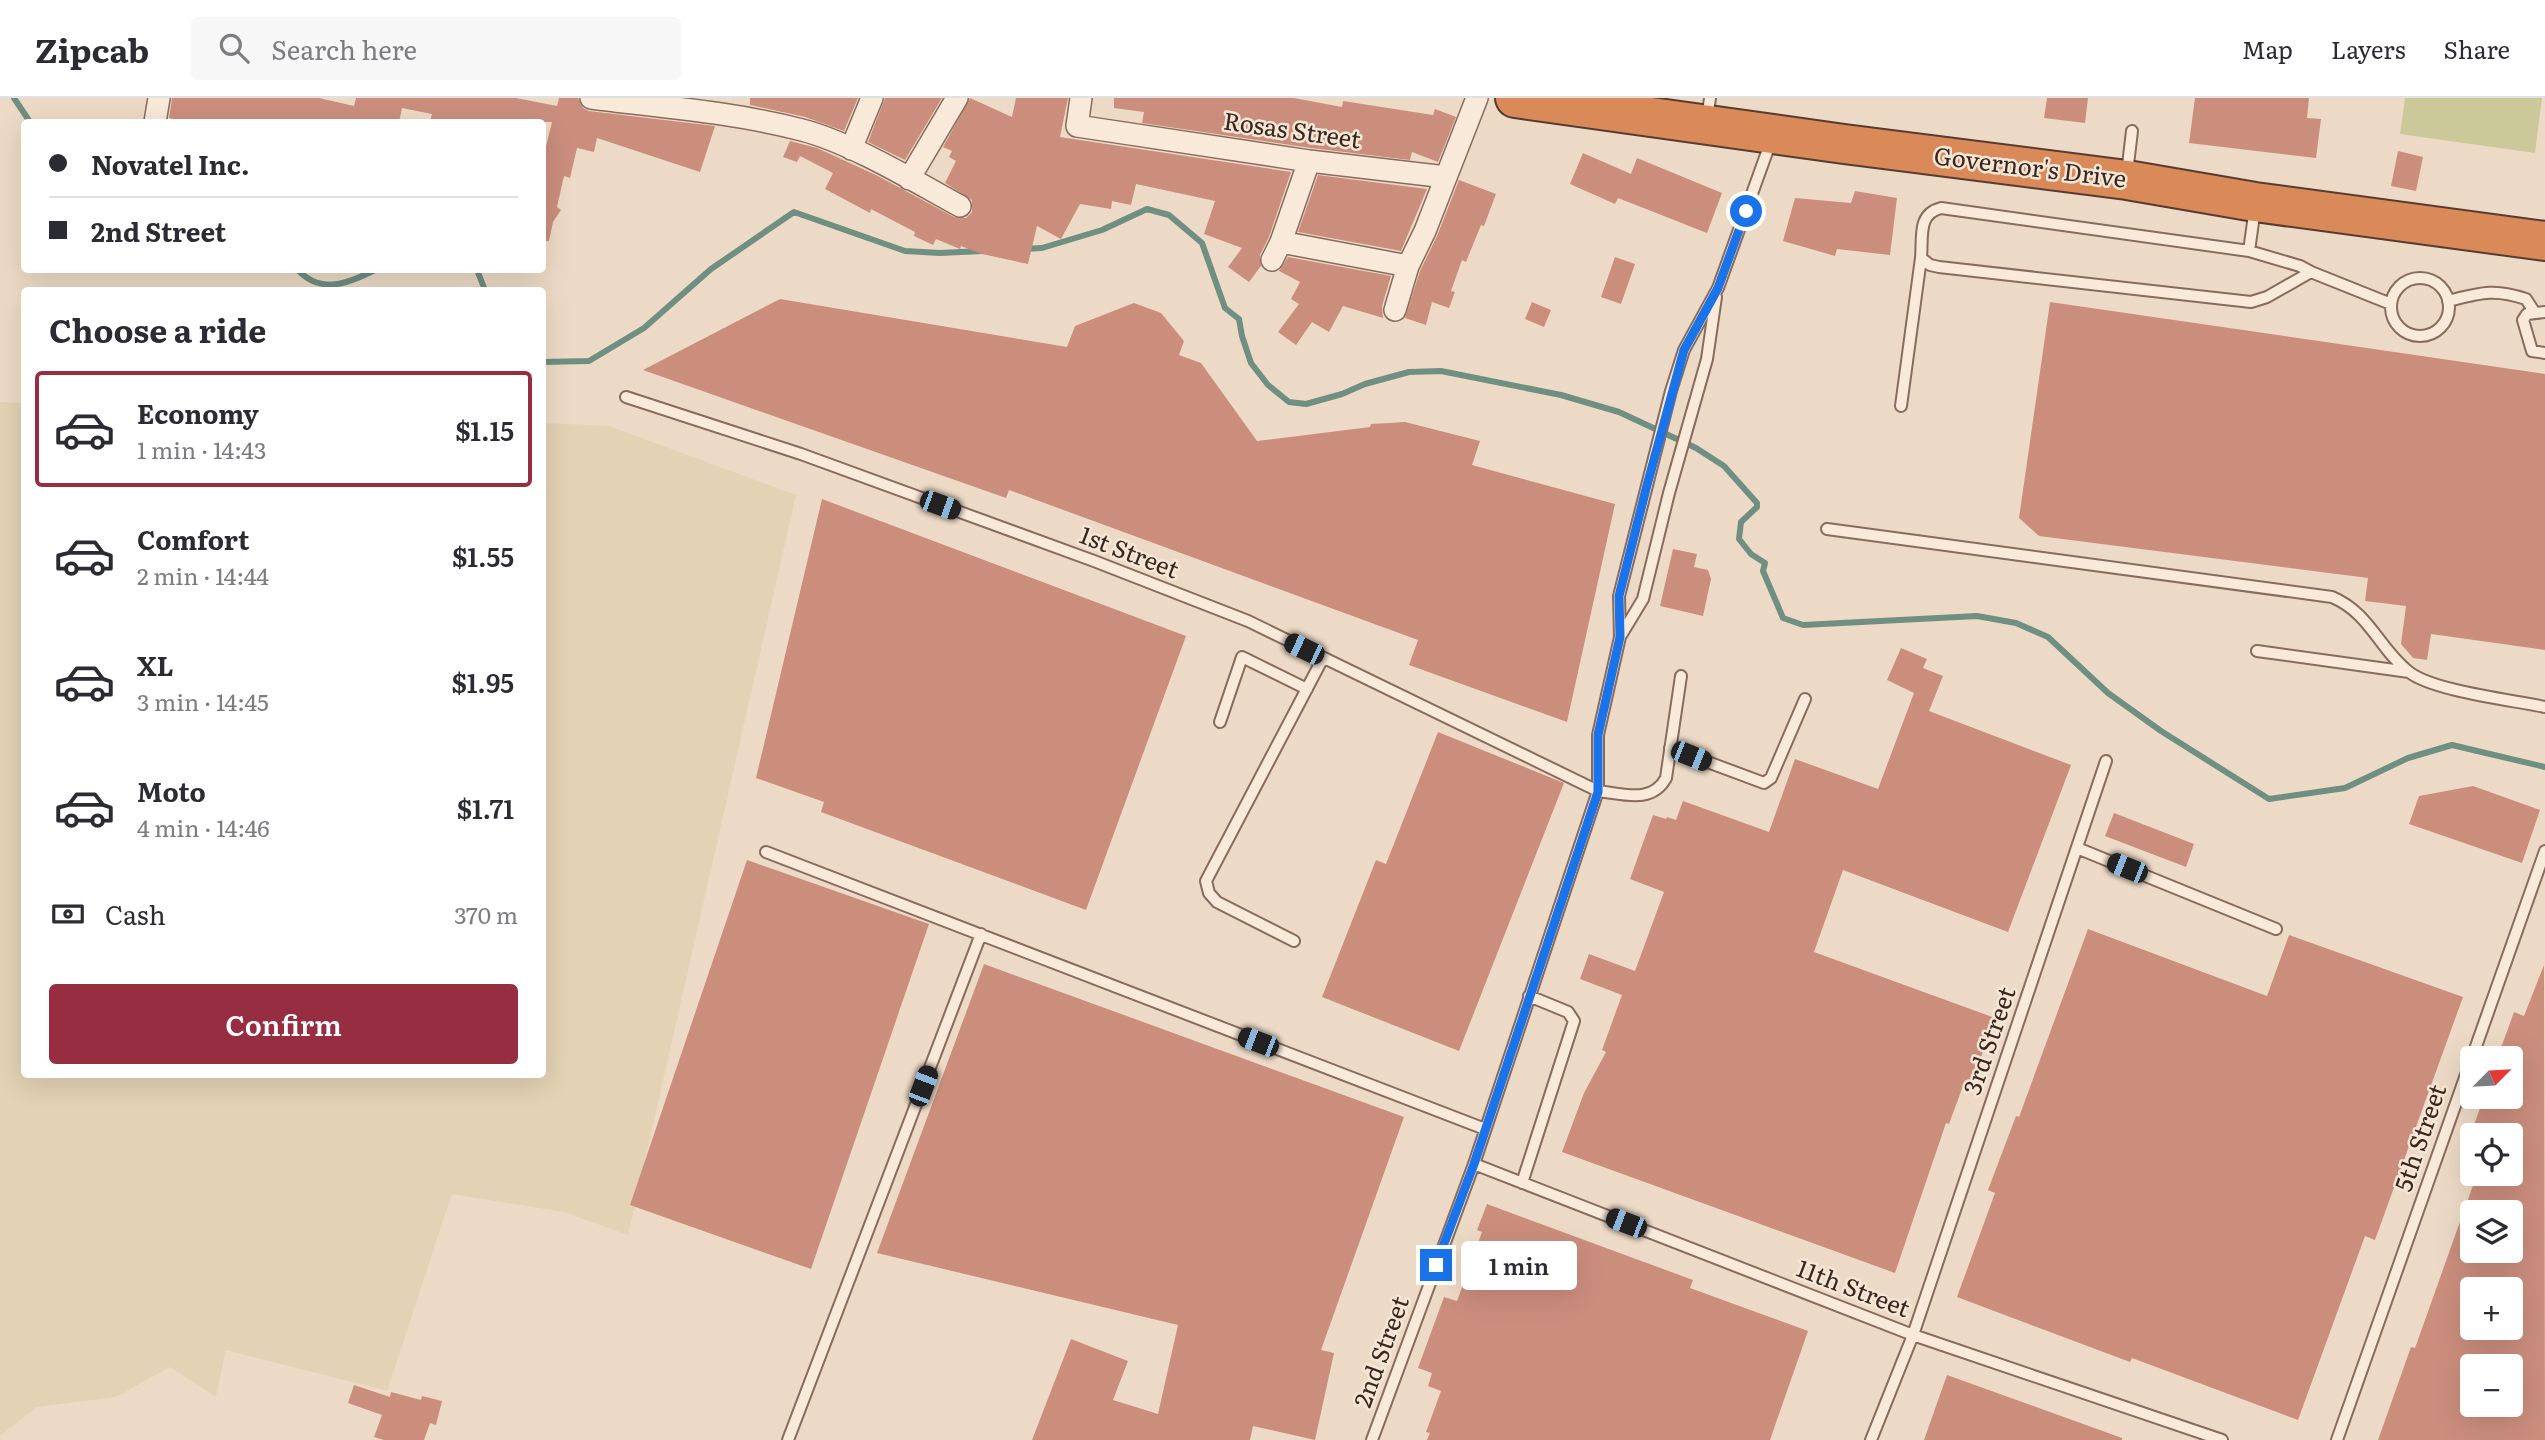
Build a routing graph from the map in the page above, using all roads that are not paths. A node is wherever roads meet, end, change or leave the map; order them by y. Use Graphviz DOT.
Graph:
graph roads {
  1 [pos="159,98"];
  2 [pos="591,98"];
  3 [pos="872,98"];
  4 [pos="957,98"];
  5 [pos="1081,98"];
  6 [pos="1477,98"];
  7 [pos="1534,99"];
  8 [pos="1708,112"];
  9 [pos="156,119"];
  10 [pos="2132,131"];
  11 [pos="1773,135"];
  12 [pos="851,149"];
  13 [pos="1309,161"];
  14 [pos="1446,177"];
  15 [pos="909,178"];
  16 [pos="2127,180"];
  17 [pos="2255,202"];
  18 [pos="960,206"];
  19 [pos="2545,241"];
  20 [pos="2249,251"];
  21 [pos="1922,258"];
  22 [pos="1408,266"];
  23 [pos="2311,272"];
  24 [pos="1718,288"];
  25 [pos="2448,301"];
  26 [pos="2391,304"];
  27 [pos="1395,310"];
  28 [pos="2540,313"];
  29 [pos="2545,353"];
  30 [pos="626,397"];
  31 [pos="1901,406"];
  32 [pos="1826,528"];
  33 [pos="1620,637"];
  34 [pos="2257,651"];
  35 [pos="1323,658"];
  36 [pos="2409,672"];
  37 [pos="1681,676"];
  38 [pos="1307,689"];
  39 [pos="1805,699"];
  40 [pos="2545,707"];
  41 [pos="1220,722"];
  42 [pos="1670,748"];
  43 [pos="2106,761"];
  44 [pos="1598,792"];
  45 [pos="2077,848"];
  46 [pos="2545,851"];
  47 [pos="766,852"];
  48 [pos="2276,929"];
  49 [pos="981,934"];
  50 [pos="1294,941"];
  51 [pos="1529,996"];
  52 [pos="1485,1129"];
  53 [pos="1474,1164"];
  54 [pos="1522,1183"];
  55 [pos="1913,1335"];
  56 [pos="788,1440"];
  57 [pos="1372,1440"];
  58 [pos="1871,1440"];
  59 [pos="2222,1440"];
  60 [pos="2337,1440"];
  1 -- 9 [label="street"];
  2 -- 12 [label="street"];
  3 -- 12 [label="street"];
  4 -- 15 [label="street"];
  5 -- 13 [label="street, Rosas Street"];
  6 -- 14 [label="street"];
  7 -- 8 [label="highway, Governor's Drive"];
  8 -- 11 [label="highway, Governor's Drive"];
  10 -- 16 [label="lane"];
  11 -- 16 [label="highway, Governor's Drive"];
  11 -- 24 [label="lane"];
  12 -- 15 [label="street"];
  13 -- 14 [label="street, Rosas Street"];
  13 -- 22 [label="street"];
  14 -- 22 [label="street"];
  15 -- 18 [label="street"];
  16 -- 17 [label="highway, Governor's Drive"];
  17 -- 19 [label="highway, Governor's Drive"];
  17 -- 20 [label="lane"];
  20 -- 21 [label="lane"];
  20 -- 23 [label="lane"];
  21 -- 23 [label="lane"];
  21 -- 31 [label="lane"];
  22 -- 27 [label="street"];
  23 -- 26 [label="lane"];
  24 -- 33 [label="lane"];
  24 -- 33 [label="lane"];
  25 -- 26 [label="lane"];
  25 -- 26 [label="lane"];
  25 -- 28 [label="lane"];
  28 -- 29 [label="lane"];
  30 -- 35 [label="lane, 1st Street"];
  32 -- 36 [label="lane"];
  33 -- 44 [label="lane, 2nd Street"];
  34 -- 36 [label="lane"];
  35 -- 38 [label="lane"];
  35 -- 44 [label="lane, 1st Street"];
  36 -- 40 [label="lane"];
  37 -- 42 [label="lane"];
  38 -- 41 [label="lane"];
  38 -- 50 [label="lane"];
  39 -- 42 [label="lane"];
  42 -- 44 [label="lane"];
  43 -- 45 [label="lane, 3rd Street"];
  44 -- 51 [label="lane, 2nd Street"];
  45 -- 48 [label="lane"];
  45 -- 55 [label="lane, 3rd Street"];
  46 -- 60 [label="lane, 5th Street"];
  47 -- 49 [label="lane"];
  49 -- 52 [label="lane"];
  49 -- 56 [label="lane"];
  51 -- 52 [label="lane, 2nd Street"];
  51 -- 54 [label="lane"];
  52 -- 53 [label="lane, 2nd Street"];
  53 -- 54 [label="lane, 11th Street"];
  53 -- 57 [label="lane, 2nd Street"];
  54 -- 55 [label="lane, 11th Street"];
  55 -- 58 [label="lane, 3rd Street"];
  55 -- 59 [label="lane, 11th Street"];
}
